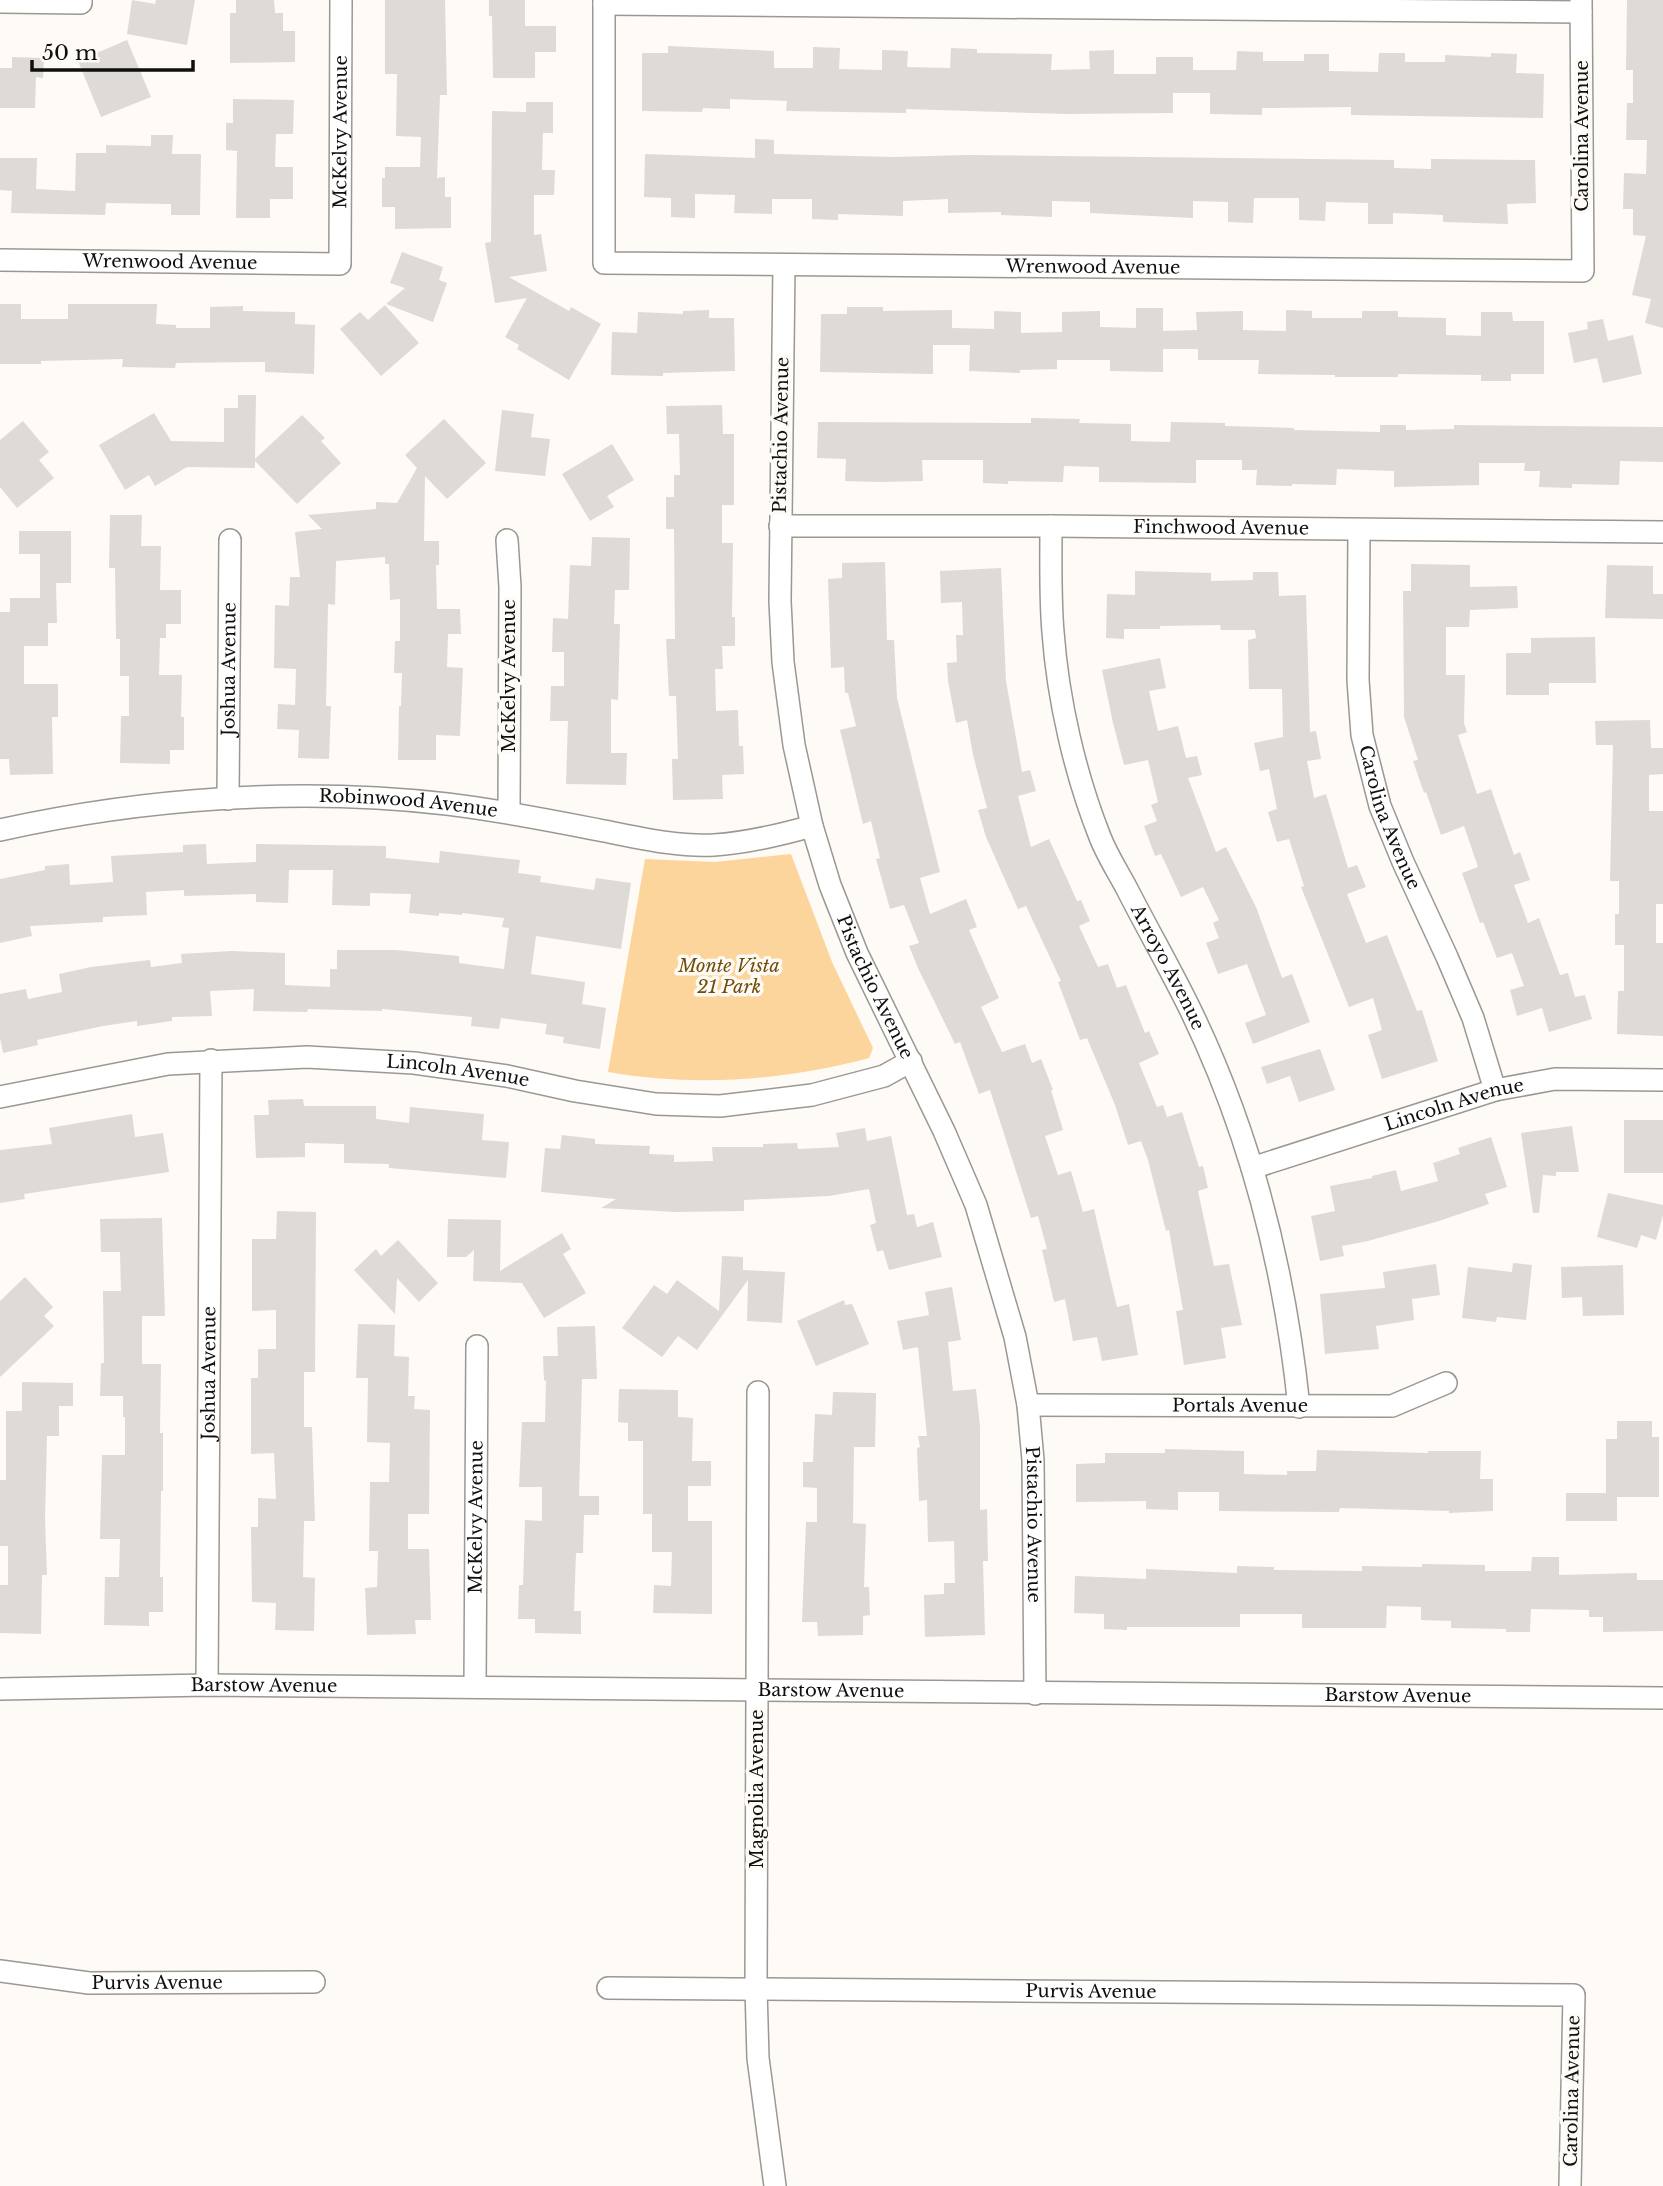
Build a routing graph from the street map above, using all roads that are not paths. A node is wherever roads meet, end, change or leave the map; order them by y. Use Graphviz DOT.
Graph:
graph roads {
  1 [pos="341,0"];
  2 [pos="81,1"];
  3 [pos="0,2"];
  4 [pos="604,2"];
  5 [pos="884,3"];
  6 [pos="1581,6"];
  7 [pos="0,260"];
  8 [pos="340,264"];
  9 [pos="783,265"];
  10 [pos="1583,271"];
  11 [pos="780,526"];
  12 [pos="1051,526"];
  13 [pos="1359,530"];
  14 [pos="1663,532"];
  15 [pos="230,540"];
  16 [pos="507,540"];
  17 [pos="228,799"];
  18 [pos="509,812"];
  19 [pos="812,826"];
  20 [pos="0,830"];
  21 [pos="211,1060"];
  22 [pos="911,1061"];
  23 [pos="1663,1080"];
  24 [pos="1495,1090"];
  25 [pos="0,1097"];
  26 [pos="1252,1168"];
  27 [pos="477,1346"];
  28 [pos="1446,1383"];
  29 [pos="758,1392"];
  30 [pos="1028,1405"];
  31 [pos="1299,1407"];
  32 [pos="207,1685"];
  33 [pos="475,1687"];
  34 [pos="758,1688"];
  35 [pos="0,1689"];
  36 [pos="1035,1694"];
  37 [pos="1663,1698"];
  38 [pos="0,1971"];
  39 [pos="314,1982"];
  40 [pos="608,1988"];
  41 [pos="756,1988"];
  42 [pos="1574,1995"];
  43 [pos="775,2186"];
  44 [pos="1570,2186"];
  1 -- 8 [label="street, McKelvy Avenue"];
  2 -- 3 [label="street"];
  4 -- 5 [label="street"];
  4 -- 9 [label="street, Wrenwood Avenue"];
  5 -- 6 [label="street"];
  6 -- 10 [label="street, Carolina Avenue"];
  7 -- 8 [label="street, Wrenwood Avenue"];
  9 -- 10 [label="street, Wrenwood Avenue"];
  9 -- 11 [label="street, Pistachio Avenue"];
  11 -- 12 [label="street, Finchwood Avenue"];
  11 -- 19 [label="street, Pistachio Avenue"];
  12 -- 13 [label="street, Finchwood Avenue"];
  12 -- 26 [label="street, Arroyo Avenue"];
  13 -- 14 [label="street, Finchwood Avenue"];
  13 -- 24 [label="street, Carolina Avenue"];
  15 -- 17 [label="street, Joshua Avenue"];
  16 -- 18 [label="street, McKelvy Avenue"];
  17 -- 18 [label="street, Robinwood Avenue"];
  17 -- 20 [label="street, Robinwood Avenue"];
  18 -- 19 [label="street, Robinwood Avenue"];
  19 -- 22 [label="street, Pistachio Avenue"];
  21 -- 22 [label="street, Lincoln Avenue"];
  21 -- 25 [label="street, Lincoln Avenue"];
  21 -- 32 [label="street, Joshua Avenue"];
  22 -- 30 [label="street, Pistachio Avenue"];
  23 -- 24 [label="street, Lincoln Avenue"];
  24 -- 26 [label="street, Lincoln Avenue"];
  26 -- 31 [label="street, Arroyo Avenue"];
  27 -- 33 [label="street, McKelvy Avenue"];
  28 -- 31 [label="street, Portals Avenue"];
  29 -- 34 [label="street, Magnolia Avenue"];
  30 -- 31 [label="street, Portals Avenue"];
  30 -- 36 [label="street, Pistachio Avenue"];
  32 -- 33 [label="street, Barstow Avenue"];
  32 -- 35 [label="street, Barstow Avenue"];
  33 -- 34 [label="street, Barstow Avenue"];
  34 -- 36 [label="street, Barstow Avenue"];
  34 -- 41 [label="street, Magnolia Avenue"];
  36 -- 37 [label="street, Barstow Avenue"];
  38 -- 39 [label="street, Purvis Avenue"];
  40 -- 41 [label="street, Purvis Avenue"];
  41 -- 42 [label="street, Purvis Avenue"];
  41 -- 43 [label="street, Magnolia Avenue"];
  42 -- 44 [label="street, Carolina Avenue"];
}
